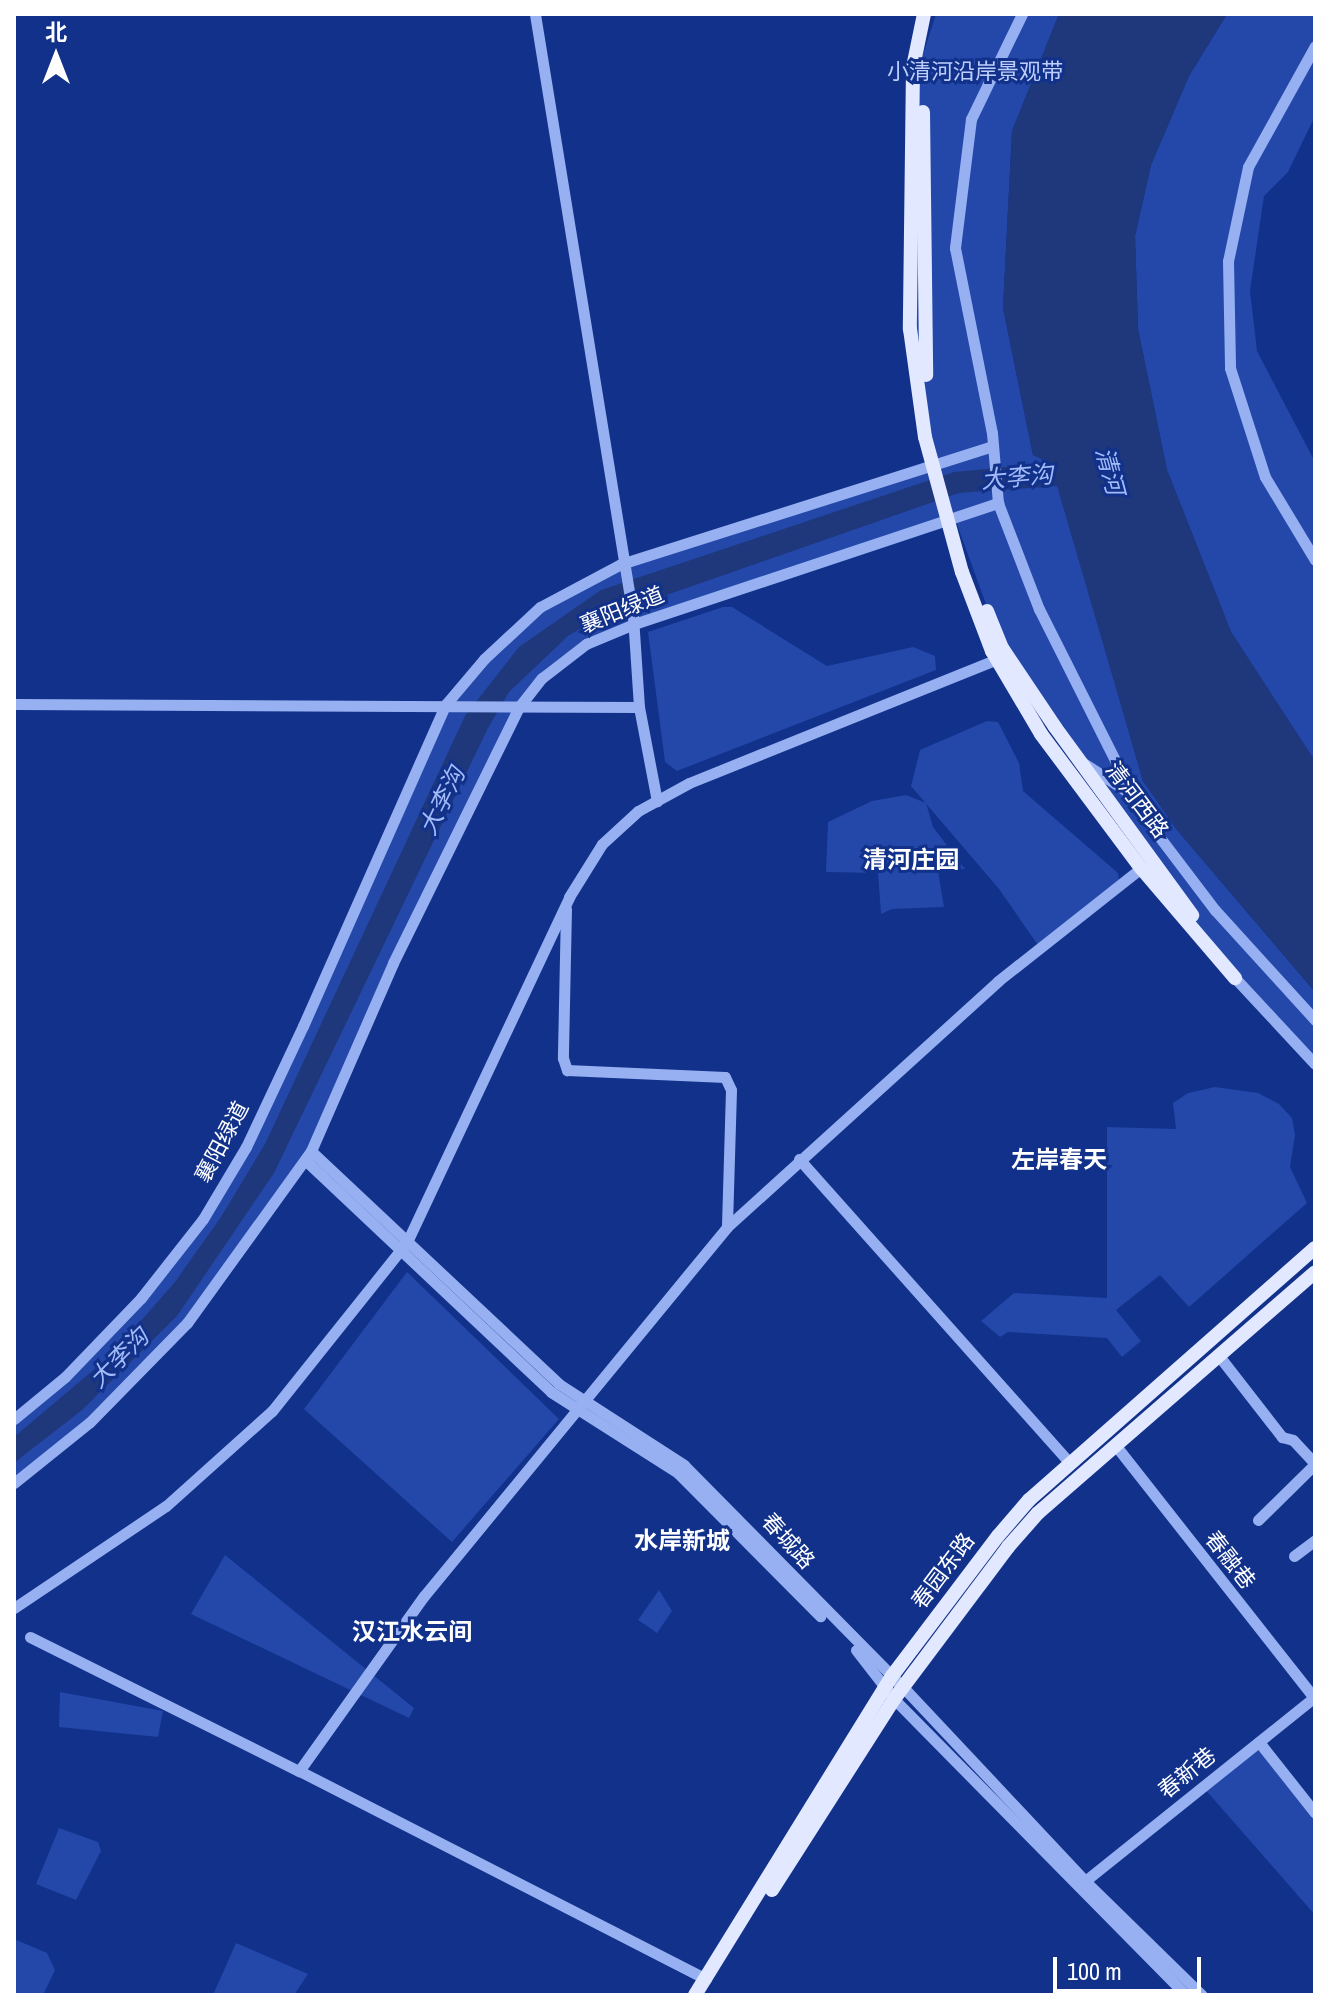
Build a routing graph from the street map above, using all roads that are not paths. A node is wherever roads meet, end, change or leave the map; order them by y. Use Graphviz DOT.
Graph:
graph roads {
  1 [pos="535,14"];
  2 [pos="924,14"];
  3 [pos="934,14"];
  4 [pos="1022,14"];
  5 [pos="1315,46"];
  6 [pos="994,448"];
  7 [pos="936,468"];
  8 [pos="997,499"];
  9 [pos="949,516"];
  10 [pos="1315,560"];
  11 [pos="621,564"];
  12 [pos="634,620"];
  13 [pos="1002,654"];
  14 [pos="14,704"];
  15 [pos="446,704"];
  16 [pos="519,707"];
  17 [pos="639,707"];
  18 [pos="1081,762"];
  19 [pos="1131,794"];
  20 [pos="657,801"];
  21 [pos="1141,868"];
  22 [pos="566,903"];
  23 [pos="1235,978"];
  24 [pos="1315,1020"];
  25 [pos="1315,1064"];
  26 [pos="308,1156"];
  27 [pos="799,1159"];
  28 [pos="727,1227"];
  29 [pos="404,1246"];
  30 [pos="1315,1248"];
  31 [pos="1313,1277"];
  32 [pos="1219,1356"];
  33 [pos="583,1408"];
  34 [pos="14,1419"];
  35 [pos="1116,1446"];
  36 [pos="1070,1463"];
  37 [pos="1315,1464"];
  38 [pos="14,1483"];
  39 [pos="1258,1520"];
  40 [pos="1315,1540"];
  41 [pos="1294,1556"];
  42 [pos="14,1608"];
  43 [pos="30,1637"];
  44 [pos="893,1688"];
  45 [pos="1314,1698"];
  46 [pos="1259,1742"];
  47 [pos="299,1771"];
  48 [pos="1315,1813"];
  49 [pos="1085,1881"];
  50 [pos="706,1979"];
  51 [pos="695,1995"];
  52 [pos="705,1995"];
  53 [pos="1186,1995"];
  54 [pos="1202,1995"];
  1 -- 11 [label="street"];
  2 -- 7 [label="main road"];
  3 -- 7 [label="main road"];
  4 -- 6 [label="street"];
  5 -- 10 [label="street"];
  6 -- 7 [label="street, 襄阳绿道"];
  6 -- 8 [label="street"];
  7 -- 9 [label="main road"];
  7 -- 11 [label="street, 襄阳绿道"];
  8 -- 9 [label="street, 襄阳绿道"];
  8 -- 19 [label="street"];
  9 -- 12 [label="street, 襄阳绿道"];
  9 -- 13 [label="main road"];
  11 -- 12 [label="street"];
  11 -- 15 [label="street, 襄阳绿道"];
  12 -- 16 [label="street, 襄阳绿道"];
  12 -- 17 [label="street"];
  13 -- 18 [label="main road, 清河西路"];
  13 -- 20 [label="street"];
  13 -- 21 [label="main road"];
  14 -- 15 [label="street"];
  15 -- 16 [label="street"];
  15 -- 34 [label="street, 襄阳绿道"];
  16 -- 17 [label="street"];
  16 -- 26 [label="street, 襄阳绿道"];
  17 -- 20 [label="street"];
  18 -- 19 [label="street"];
  18 -- 23 [label="main road, 清河西路"];
  19 -- 24 [label="street"];
  20 -- 22 [label="street"];
  21 -- 23 [label="main road"];
  21 -- 27 [label="street"];
  22 -- 28 [label="street"];
  22 -- 29 [label="street"];
  23 -- 25 [label="street"];
  26 -- 29 [label="street, 春城路"];
  26 -- 38 [label="street, 襄阳绿道"];
  27 -- 28 [label="street"];
  27 -- 36 [label="street"];
  28 -- 33 [label="street"];
  29 -- 33 [label="street, 春城路"];
  29 -- 42 [label="street"];
  30 -- 36 [label="main road, 春园东路"];
  31 -- 32 [label="main road, 春园东路"];
  32 -- 35 [label="main road, 春园东路"];
  32 -- 37 [label="street"];
  33 -- 44 [label="street, 春城路"];
  33 -- 47 [label="street"];
  35 -- 44 [label="main road, 春园东路"];
  35 -- 45 [label="street, 春融巷"];
  36 -- 44 [label="main road, 春园东路"];
  37 -- 39 [label="street"];
  40 -- 41 [label="street"];
  43 -- 47 [label="street"];
  44 -- 49 [label="street, 春城路"];
  44 -- 50 [label="main road, 春园东路"];
  44 -- 52 [label="main road, 春园东路"];
  44 -- 53 [label="street, 春城路"];
  45 -- 46 [label="street, 春新巷"];
  46 -- 48 [label="street"];
  46 -- 49 [label="street, 春新巷"];
  47 -- 50 [label="street"];
  49 -- 54 [label="street, 春城路"];
  50 -- 51 [label="main road, 春园东路"];
}
